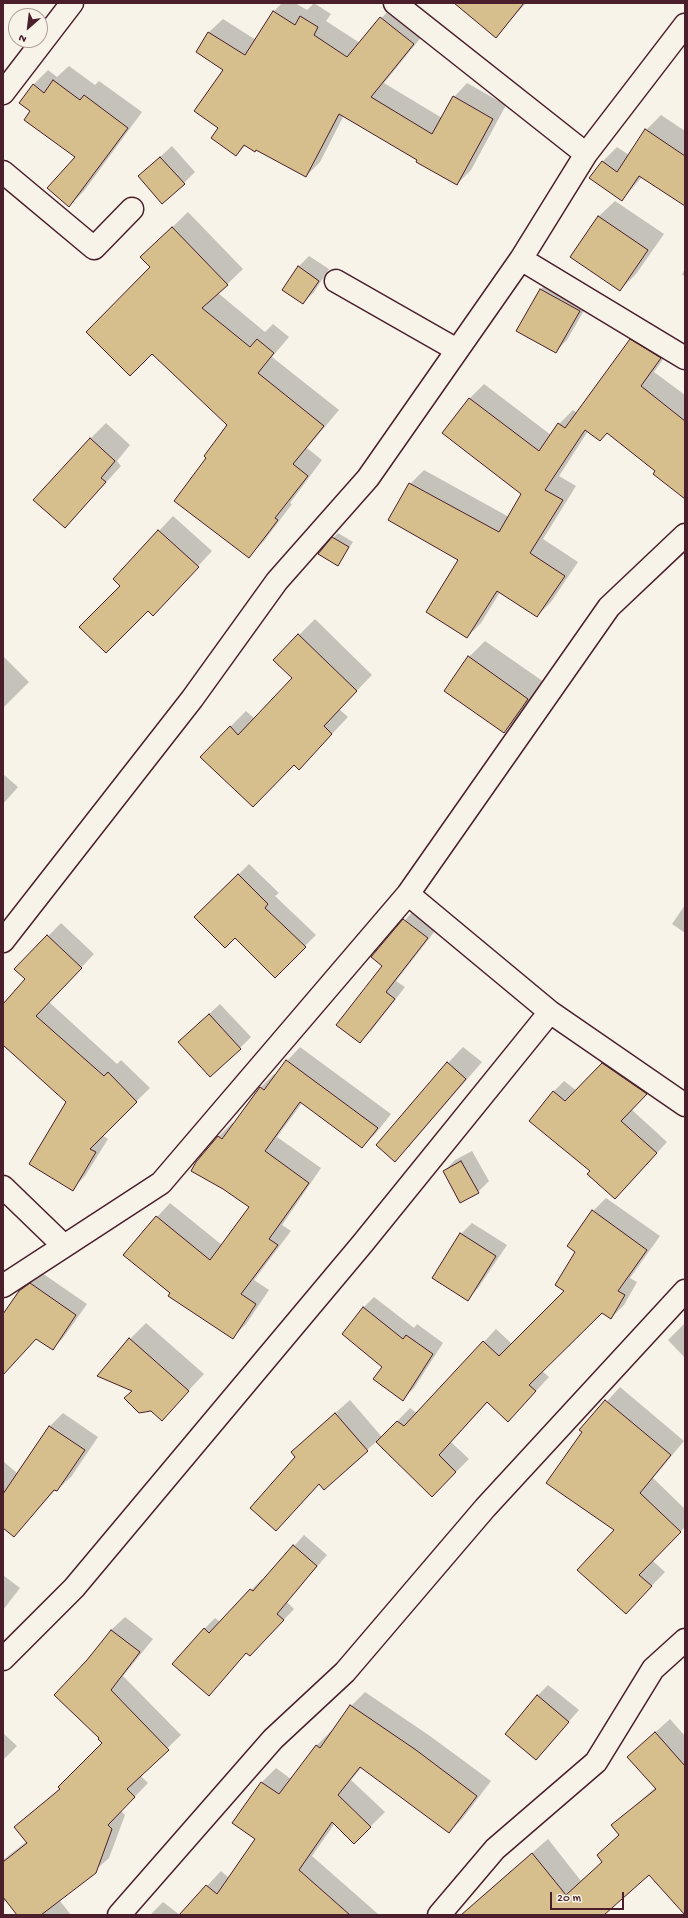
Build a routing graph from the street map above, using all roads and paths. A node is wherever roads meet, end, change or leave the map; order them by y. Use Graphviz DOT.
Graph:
graph roads {
  1 [pos="72,3"];
  2 [pos="395,3"];
  3 [pos="685,26"];
  4 [pos="3,93"];
  5 [pos="586,154"];
  6 [pos="3,172"];
  7 [pos="132,209"];
  8 [pos="521,259"];
  9 [pos="336,281"];
  10 [pos="458,350"];
  11 [pos="685,358"];
  12 [pos="685,535"];
  13 [pos="408,894"];
  14 [pos="3,941"];
  15 [pos="550,1012"];
  16 [pos="685,1105"];
  17 [pos="3,1187"];
  18 [pos="64,1246"];
  19 [pos="3,1286"];
  20 [pos="685,1291"];
  21 [pos="685,1640"];
  22 [pos="3,1658"];
  23 [pos="119,1915"];
  24 [pos="439,1915"];
  1 -- 4 [label="street"];
  2 -- 5 [label="street"];
  3 -- 5 [label="street"];
  5 -- 8 [label="street"];
  6 -- 7 [label="street"];
  8 -- 10 [label="street"];
  8 -- 11 [label="street"];
  9 -- 10 [label="street"];
  10 -- 14 [label="street"];
  12 -- 13 [label="street"];
  13 -- 15 [label="street"];
  13 -- 18 [label="street"];
  15 -- 16 [label="street"];
  15 -- 22 [label="street"];
  17 -- 18 [label="street"];
  18 -- 19 [label="street"];
  20 -- 23 [label="street"];
  21 -- 24 [label="street"];
}
